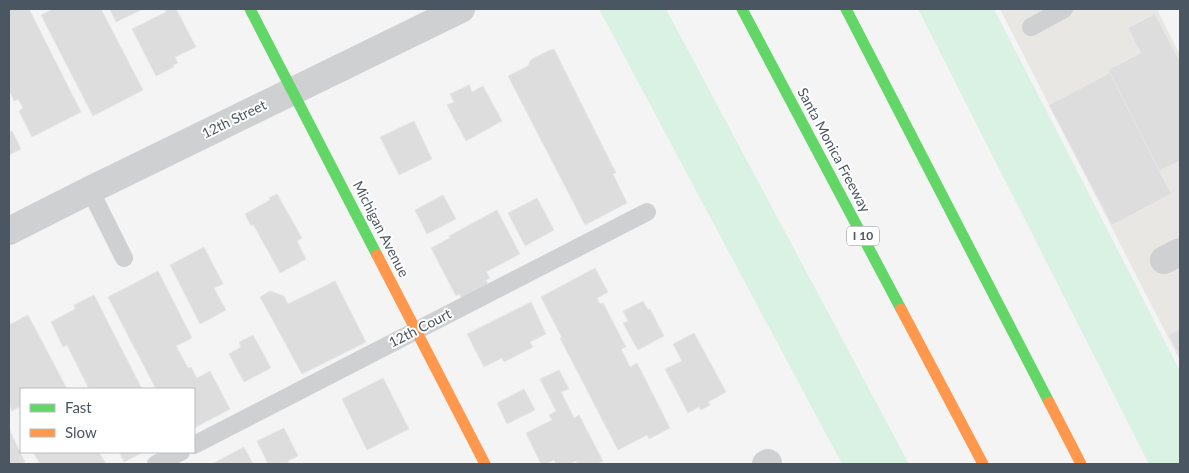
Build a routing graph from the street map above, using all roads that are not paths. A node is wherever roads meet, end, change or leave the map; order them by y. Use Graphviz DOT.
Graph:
graph roads {
  1 [pos="250,9"];
  2 [pos="461,9"];
  3 [pos="742,9"];
  4 [pos="846,9"];
  5 [pos="1064,9"];
  6 [pos="1030,26"];
  7 [pos="292,90"];
  8 [pos="90,190"];
  9 [pos="646,212"];
  10 [pos="9,231"];
  11 [pos="124,258"];
  12 [pos="416,330"];
  13 [pos="195,444"];
  14 [pos="179,453"];
  15 [pos="156,464"];
  16 [pos="485,464"];
  17 [pos="983,464"];
  18 [pos="1081,464"];
  1 -- 7 [label="main road, Michigan Avenue"];
  2 -- 7 [label="street, 12th Street"];
  3 -- 17 [label="main road, Santa Monica Freeway / I 10"];
  4 -- 18 [label="main road"];
  5 -- 6 [label="lane"];
  7 -- 8 [label="street, 12th Street"];
  7 -- 12 [label="main road, Michigan Avenue"];
  8 -- 10 [label="street, 12th Street"];
  8 -- 11 [label="lane"];
  9 -- 12 [label="lane, 12th Court"];
  12 -- 13 [label="lane, 12th Court"];
  12 -- 16 [label="main road, Michigan Avenue"];
  14 -- 15 [label="lane"];
}
